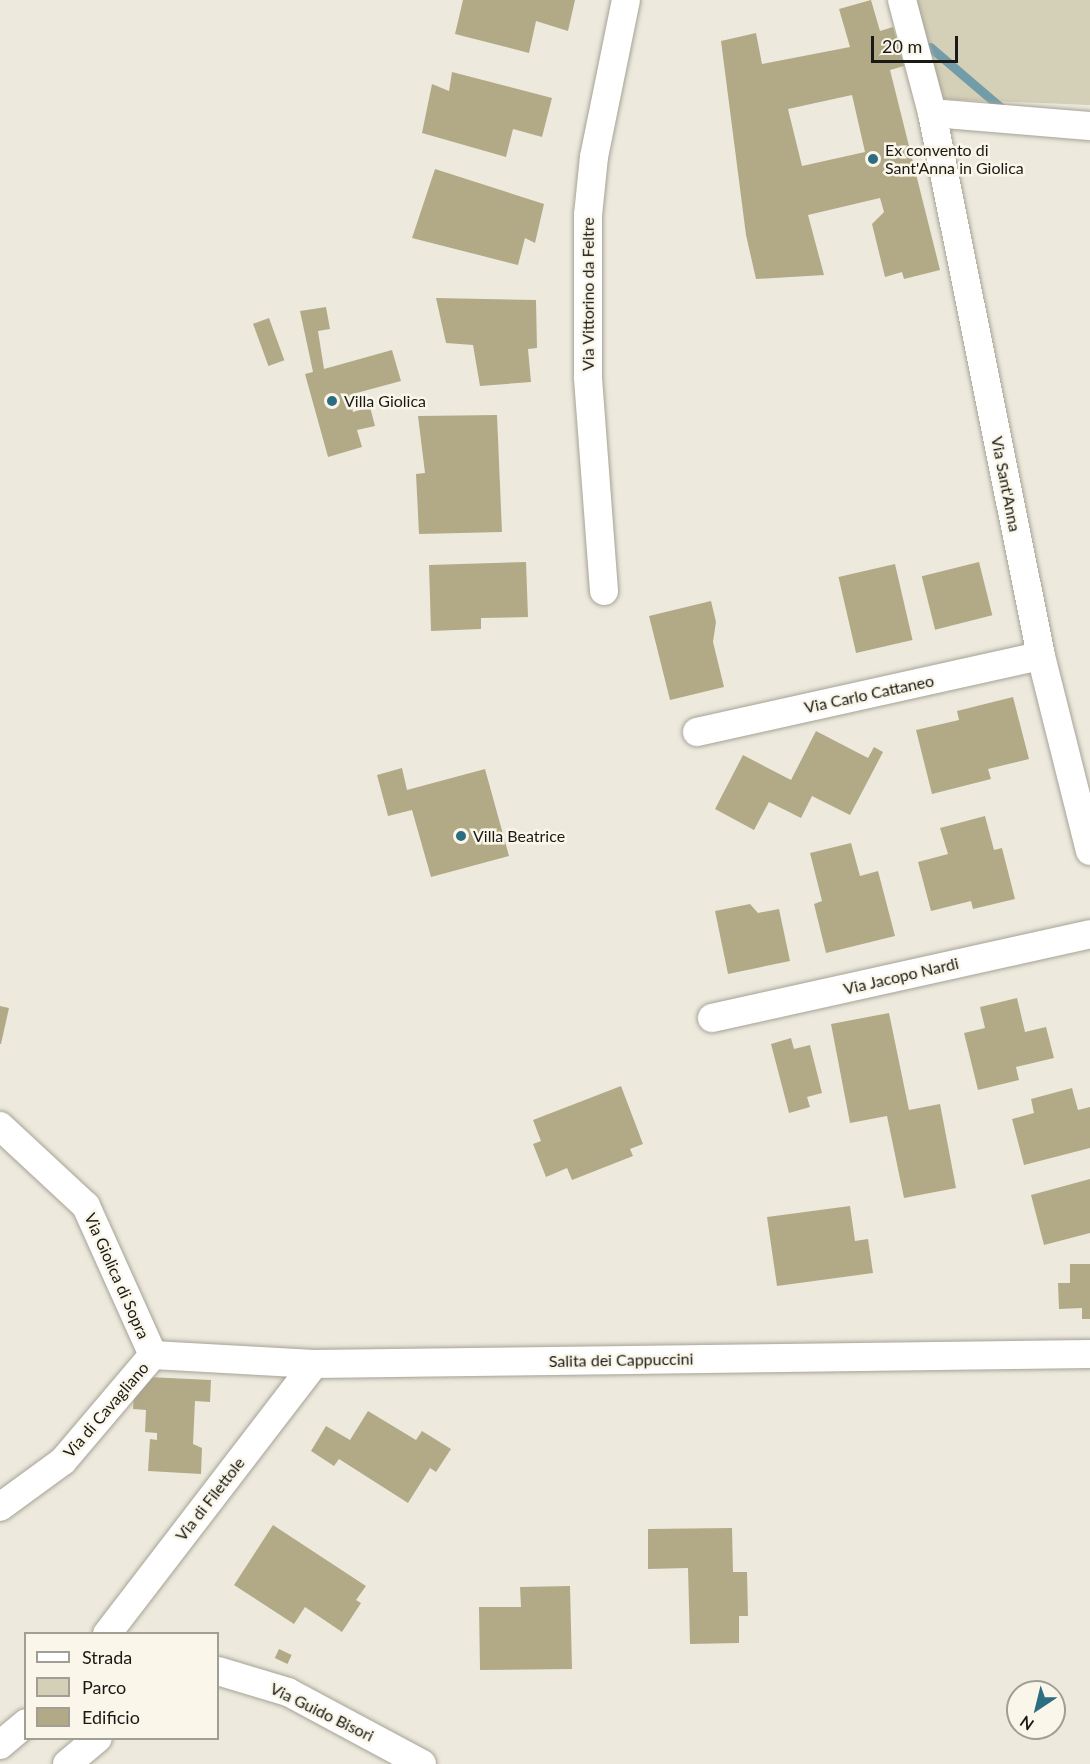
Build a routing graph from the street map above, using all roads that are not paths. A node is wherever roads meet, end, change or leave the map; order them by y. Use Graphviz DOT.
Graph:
graph roads {
  1 [pos="626,0"];
  2 [pos="902,0"];
  3 [pos="932,113"];
  4 [pos="1090,126"];
  5 [pos="604,591"];
  6 [pos="1041,656"];
  7 [pos="698,732"];
  8 [pos="1090,851"];
  9 [pos="1090,934"];
  10 [pos="712,1018"];
  11 [pos="0,1126"];
  12 [pos="1090,1354"];
  13 [pos="153,1355"];
  14 [pos="314,1365"];
  15 [pos="0,1507"];
  16 [pos="109,1632"];
  17 [pos="219,1671"];
  18 [pos="24,1725"];
  19 [pos="96,1740"];
  20 [pos="0,1745"];
  21 [pos="68,1764"];
  22 [pos="422,1764"];
  1 -- 5 [label="street, Via Vittorino da Feltre"];
  2 -- 3 [label="street, Via Sant'Anna"];
  3 -- 4 [label="street"];
  3 -- 6 [label="street, Via Sant'Anna"];
  6 -- 7 [label="street, Via Carlo Cattaneo"];
  6 -- 8 [label="street, Via Sant'Anna"];
  9 -- 10 [label="street, Via Jacopo Nardi"];
  11 -- 13 [label="street, Via Giolica di Sopra"];
  12 -- 14 [label="street, Salita dei Cappuccini"];
  13 -- 14 [label="street, Salita dei Cappuccini"];
  13 -- 15 [label="street, Via di Cavagliano"];
  14 -- 16 [label="street, Via di Filettole"];
  17 -- 22 [label="street, Via Guido Bisori"];
  18 -- 20 [label="street"];
  19 -- 21 [label="street"];
}
